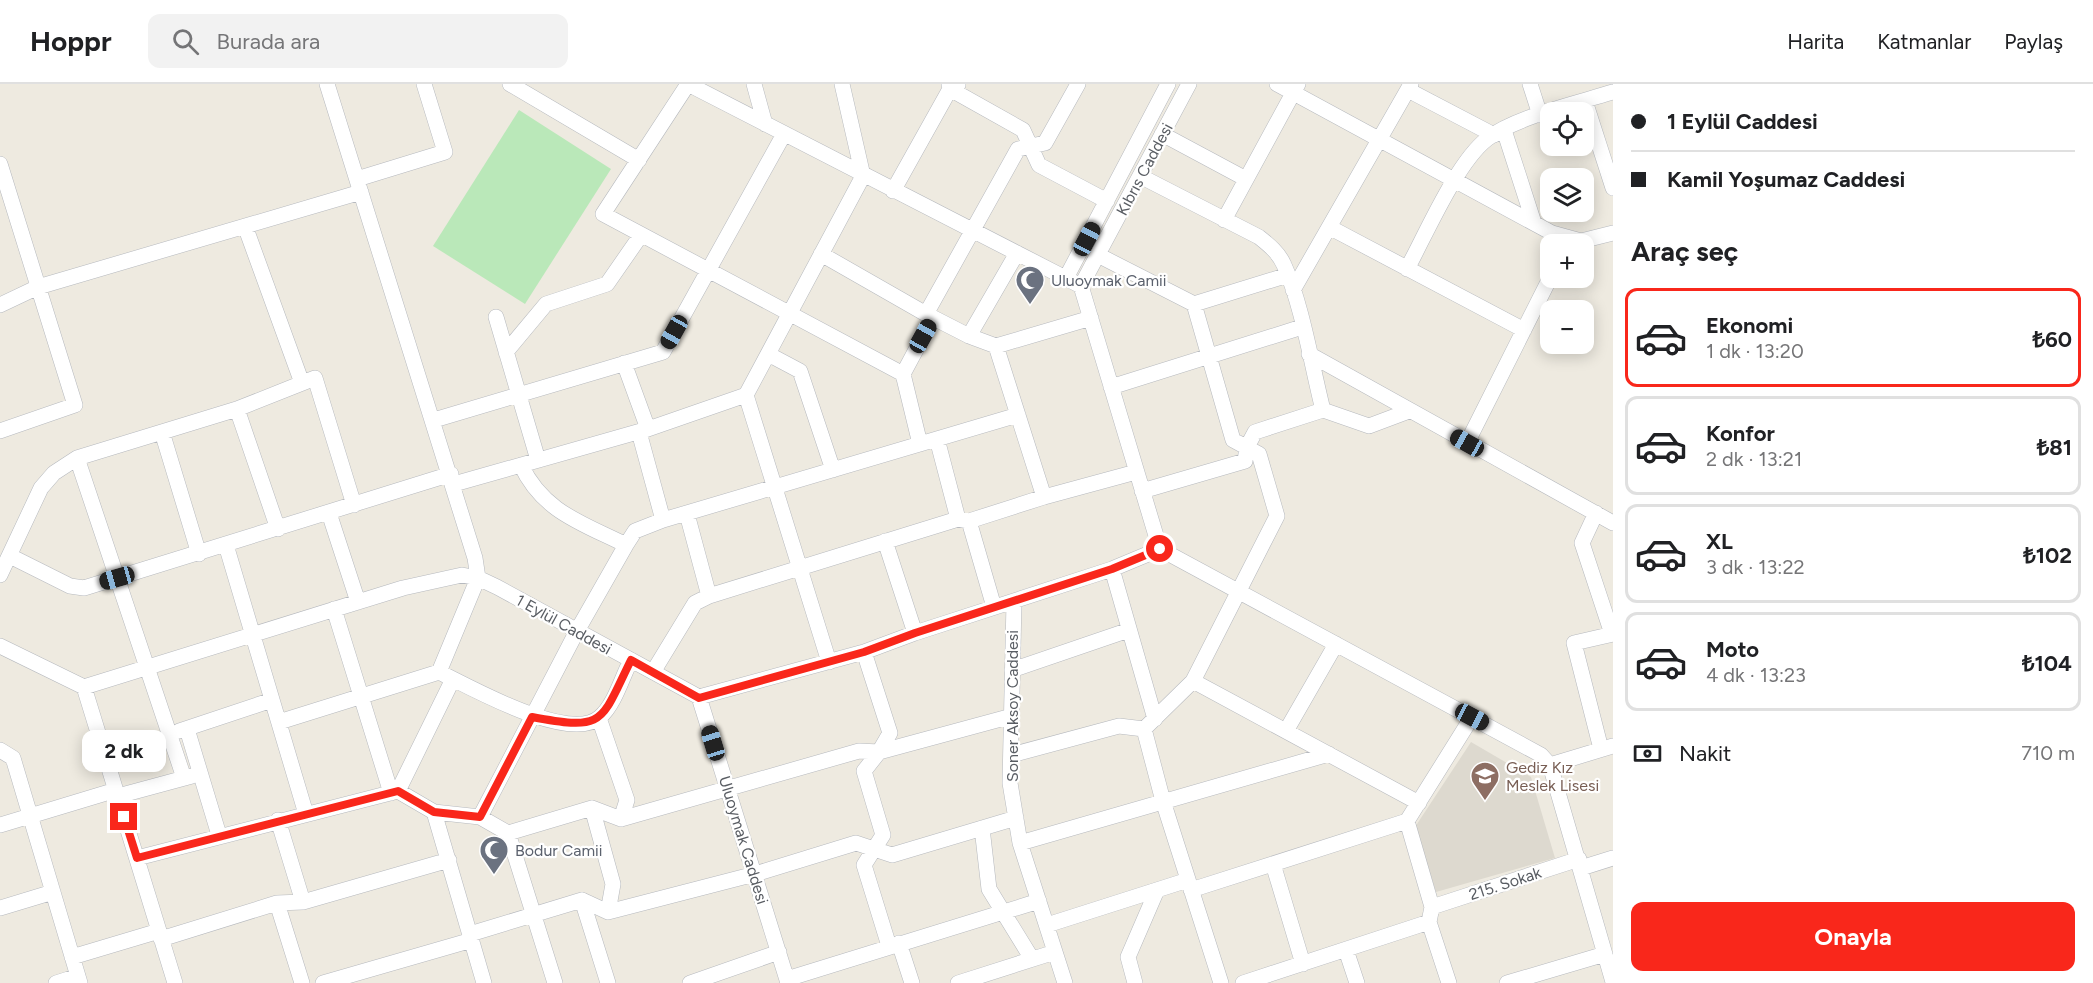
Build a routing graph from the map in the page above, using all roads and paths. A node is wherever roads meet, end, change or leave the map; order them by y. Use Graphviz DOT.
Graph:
graph roads {
  1 [pos="327,84"];
  2 [pos="424,84"];
  3 [pos="510,84"];
  4 [pos="754,84"];
  5 [pos="842,84"];
  6 [pos="1078,84"];
  7 [pos="1168,84"];
  8 [pos="1189,84"];
  9 [pos="1277,84"];
  10 [pos="1530,84"];
  11 [pos="953,86"];
  12 [pos="1409,87"];
  13 [pos="1295,88"];
  14 [pos="1613,92"];
  15 [pos="1585,101"];
  16 [pos="1582,102"];
  17 [pos="1540,115"];
  18 [pos="765,124"];
  19 [pos="1499,132"];
  20 [pos="784,134"];
  21 [pos="1162,134"];
  22 [pos="1379,139"];
  23 [pos="1032,146"];
  24 [pos="639,160"];
  25 [pos="0,164"];
  26 [pos="863,176"];
  27 [pos="1140,176"];
  28 [pos="1246,179"];
  29 [pos="1456,180"];
  30 [pos="359,185"];
  31 [pos="1613,188"];
  32 [pos="892,191"];
  33 [pos="1107,201"];
  34 [pos="1224,220"];
  35 [pos="1534,223"];
  36 [pos="245,226"];
  37 [pos="1329,227"];
  38 [pos="971,230"];
  39 [pos="1613,233"];
  40 [pos="1555,234"];
  41 [pos="641,235"];
  42 [pos="1594,238"];
  43 [pos="821,254"];
  44 [pos="1017,254"];
  45 [pos="1098,255"];
  46 [pos="1407,269"];
  47 [pos="708,271"];
  48 [pos="1288,275"];
  49 [pos="1066,278"];
  50 [pos="1081,286"];
  51 [pos="38,287"];
  52 [pos="1545,288"];
  53 [pos="1293,290"];
  54 [pos="1194,304"];
  55 [pos="0,305"];
  56 [pos="789,315"];
  57 [pos="930,316"];
  58 [pos="496,317"];
  59 [pos="1091,318"];
  60 [pos="1302,327"];
  61 [pos="1524,330"];
  62 [pos="969,336"];
  63 [pos="996,346"];
  64 [pos="506,352"];
  65 [pos="768,354"];
  66 [pos="1309,354"];
  67 [pos="1209,357"];
  68 [pos="624,363"];
  69 [pos="903,374"];
  70 [pos="302,383"];
  71 [pos="1111,387"];
  72 [pos="518,395"];
  73 [pos="746,395"];
  74 [pos="237,409"];
  75 [pos="1323,410"];
  76 [pos="1408,411"];
  77 [pos="1018,415"];
  78 [pos="434,420"];
  79 [pos="0,430"];
  80 [pos="644,430"];
  81 [pos="162,432"];
  82 [pos="937,439"];
  83 [pos="1467,443"];
  84 [pos="920,444"];
  85 [pos="1247,447"];
  86 [pos="77,458"];
  87 [pos="538,460"];
  88 [pos="521,465"];
  89 [pos="833,470"];
  90 [pos="1136,472"];
  91 [pos="452,479"];
  92 [pos="775,487"];
  93 [pos="1142,491"];
  94 [pos="1044,497"];
  95 [pos="354,505"];
  96 [pos="329,513"];
  97 [pos="1596,513"];
  98 [pos="687,514"];
  99 [pos="663,520"];
  100 [pos="964,520"];
  101 [pos="1613,522"];
  102 [pos="278,529"];
  103 [pos="885,541"];
  104 [pos="226,545"];
  105 [pos="626,545"];
  106 [pos="1160,549"];
  107 [pos="199,554"];
  108 [pos="10,556"];
  109 [pos="800,566"];
  110 [pos="1112,569"];
  111 [pos="0,575"];
  112 [pos="117,578"];
  113 [pos="478,578"];
  114 [pos="1239,592"];
  115 [pos="709,596"];
  116 [pos="358,602"];
  117 [pos="1014,602"];
  118 [pos="994,607"];
  119 [pos="334,609"];
  120 [pos="1129,630"];
  121 [pos="577,631"];
  122 [pos="915,633"];
  123 [pos="1612,634"];
  124 [pos="253,635"];
  125 [pos="1336,644"];
  126 [pos="0,646"];
  127 [pos="864,652"];
  128 [pos="631,660"];
  129 [pos="829,662"];
  130 [pos="147,667"];
  131 [pos="1012,670"];
  132 [pos="653,672"];
  133 [pos="446,676"];
  134 [pos="1193,681"];
  135 [pos="84,687"];
  136 [pos="361,698"];
  137 [pos="699,698"];
  138 [pos="272,700"];
  139 [pos="1012,716"];
  140 [pos="532,717"];
  141 [pos="1472,717"];
  142 [pos="599,718"];
  143 [pos="279,722"];
  144 [pos="1150,724"];
  145 [pos="187,729"];
  146 [pos="1286,731"];
  147 [pos="170,734"];
  148 [pos="1607,748"];
  149 [pos="0,750"];
  150 [pos="879,752"];
  151 [pos="1329,754"];
  152 [pos="1011,755"];
  153 [pos="1550,765"];
  154 [pos="201,774"];
  155 [pos="184,778"];
  156 [pos="727,789"];
  157 [pos="394,792"];
  158 [pos="117,793"];
  159 [pos="1163,801"];
  160 [pos="1419,803"];
  161 [pos="592,808"];
  162 [pos="434,812"];
  163 [pos="306,814"];
  164 [pos="30,815"];
  165 [pos="480,817"];
  166 [pos="1016,818"];
  167 [pos="621,819"];
  168 [pos="278,820"];
  169 [pos="1407,821"];
  170 [pos="0,825"];
  171 [pos="982,828"];
  172 [pos="508,833"];
  173 [pos="219,835"];
  174 [pos="1020,843"];
  175 [pos="875,849"];
  176 [pos="137,858"];
  177 [pos="1613,858"];
  178 [pos="448,860"];
  179 [pos="1273,864"];
  180 [pos="1580,864"];
  181 [pos="755,874"];
  182 [pos="1189,885"];
  183 [pos="1157,890"];
  184 [pos="53,892"];
  185 [pos="582,900"];
  186 [pos="1039,901"];
  187 [pos="303,902"];
  188 [pos="277,903"];
  189 [pos="0,908"];
  190 [pos="1002,911"];
  191 [pos="608,912"];
  192 [pos="533,915"];
  193 [pos="1431,915"];
  194 [pos="1047,925"];
  195 [pos="160,935"];
  196 [pos="471,937"];
  197 [pos="894,945"];
  198 [pos="1346,950"];
  199 [pos="779,952"];
  200 [pos="1055,952"];
  201 [pos="1605,954"];
  202 [pos="72,957"];
  203 [pos="1032,959"];
  204 [pos="1303,964"];
  205 [pos="79,979"];
  206 [pos="297,981"];
  207 [pos="787,981"];
  208 [pos="327,982"];
  209 [pos="1613,982"];
  210 [pos="56,983"];
  211 [pos="175,983"];
  212 [pos="484,983"];
  213 [pos="555,983"];
  214 [pos="608,983"];
  215 [pos="690,983"];
  216 [pos="912,983"];
  217 [pos="958,983"];
  218 [pos="1065,983"];
  219 [pos="1135,983"];
  220 [pos="1221,983"];
  221 [pos="1243,983"];
  222 [pos="1357,983"];
  223 [pos="1449,983"];
  224 [pos="1507,983"];
  1 -- 30 [label="street"];
  2 -- 30 [label="street"];
  3 -- 24 [label="street"];
  4 -- 18 [label="street"];
  5 -- 26 [label="street"];
  6 -- 23 [label="street"];
  7 -- 33 [label="street"];
  8 -- 21 [label="street, Kıbrıs Caddesi"];
  9 -- 13 [label="street"];
  10 -- 17 [label="street"];
  11 -- 23 [label="street"];
  11 -- 32 [label="street"];
  12 -- 19 [label="street"];
  12 -- 22 [label="street"];
  13 -- 22 [label="street"];
  13 -- 28 [label="street"];
  14 -- 15 [label="street"];
  15 -- 16 [label="street"];
  15 -- 31 [label="street"];
  17 -- 19 [label="street"];
  18 -- 20 [label="street"];
  18 -- 24 [label="street"];
  19 -- 29 [label="street"];
  19 -- 35 [label="street"];
  20 -- 26 [label="street"];
  20 -- 47 [label="street"];
  21 -- 27 [label="street, Kıbrıs Caddesi"];
  21 -- 28 [label="street"];
  22 -- 29 [label="street"];
  22 -- 37 [label="street"];
  23 -- 33 [label="street"];
  23 -- 38 [label="street"];
  24 -- 41 [label="street"];
  25 -- 51 [label="street"];
  26 -- 32 [label="street"];
  26 -- 43 [label="street"];
  27 -- 34 [label="street"];
  27 -- 45 [label="street, Kıbrıs Caddesi"];
  28 -- 34 [label="street"];
  29 -- 35 [label="street"];
  29 -- 46 [label="street"];
  30 -- 36 [label="street"];
  30 -- 78 [label="street"];
  32 -- 38 [label="street"];
  33 -- 49 [label="street"];
  34 -- 48 [label="street"];
  35 -- 40 [label="street"];
  36 -- 51 [label="street"];
  36 -- 70 [label="street"];
  37 -- 46 [label="street"];
  37 -- 53 [label="street"];
  38 -- 44 [label="street"];
  38 -- 57 [label="street"];
  39 -- 42 [label="street"];
  41 -- 47 [label="street"];
  41 -- 64 [label="street"];
  43 -- 56 [label="street"];
  43 -- 57 [label="street"];
  44 -- 49 [label="street"];
  44 -- 62 [label="street"];
  45 -- 50 [label="street, Kıbrıs Caddesi"];
  45 -- 54 [label="street"];
  46 -- 61 [label="street"];
  47 -- 56 [label="street"];
  47 -- 68 [label="street"];
  48 -- 53 [label="street"];
  48 -- 54 [label="street"];
  49 -- 50 [label="street"];
  50 -- 59 [label="street"];
  51 -- 55 [label="street"];
  51 -- 79 [label="street"];
  52 -- 61 [label="street"];
  53 -- 60 [label="street"];
  54 -- 67 [label="street"];
  56 -- 65 [label="street"];
  56 -- 69 [label="street"];
  57 -- 62 [label="street"];
  57 -- 69 [label="street"];
  58 -- 64 [label="street"];
  59 -- 63 [label="street"];
  59 -- 71 [label="street"];
  60 -- 66 [label="street"];
  60 -- 67 [label="street"];
  61 -- 83 [label="street"];
  62 -- 63 [label="street"];
  63 -- 77 [label="street"];
  64 -- 72 [label="street"];
  65 -- 73 [label="street"];
  65 -- 89 [label="street"];
  66 -- 75 [label="street"];
  66 -- 76 [label="street"];
  67 -- 71 [label="street"];
  67 -- 85 [label="street"];
  68 -- 72 [label="street"];
  68 -- 80 [label="street"];
  69 -- 84 [label="street"];
  70 -- 74 [label="street"];
  70 -- 95 [label="street"];
  71 -- 90 [label="street"];
  72 -- 78 [label="street"];
  72 -- 87 [label="street"];
  73 -- 80 [label="street"];
  73 -- 92 [label="street"];
  74 -- 81 [label="street"];
  74 -- 102 [label="street"];
  75 -- 76 [label="street"];
  75 -- 85 [label="street"];
  76 -- 83 [label="street"];
  77 -- 82 [label="street"];
  77 -- 94 [label="street"];
  78 -- 91 [label="street"];
  80 -- 87 [label="street"];
  80 -- 99 [label="street"];
  81 -- 86 [label="street"];
  81 -- 107 [label="street"];
  82 -- 84 [label="street"];
  82 -- 100 [label="street"];
  83 -- 97 [label="street"];
  84 -- 89 [label="street"];
  85 -- 93 [label="street"];
  85 -- 114 [label="street"];
  86 -- 108 [label="street"];
  86 -- 112 [label="street"];
  87 -- 88 [label="street"];
  88 -- 91 [label="street"];
  88 -- 105 [label="street"];
  89 -- 92 [label="street"];
  90 -- 93 [label="street"];
  90 -- 94 [label="street"];
  91 -- 95 [label="street"];
  91 -- 113 [label="street"];
  92 -- 98 [label="street"];
  92 -- 109 [label="street"];
  93 -- 106 [label="street"];
  94 -- 100 [label="street"];
  95 -- 96 [label="street"];
  96 -- 102 [label="street"];
  96 -- 116 [label="street"];
  97 -- 101 [label="street"];
  97 -- 123 [label="street"];
  98 -- 99 [label="street"];
  98 -- 115 [label="street"];
  99 -- 105 [label="street"];
  100 -- 103 [label="street"];
  100 -- 118 [label="street"];
  102 -- 104 [label="street"];
  103 -- 109 [label="street"];
  103 -- 122 [label="street"];
  104 -- 107 [label="street"];
  104 -- 124 [label="street"];
  105 -- 121 [label="street"];
  106 -- 110 [label="street"];
  106 -- 114 [label="street"];
  107 -- 112 [label="street"];
  108 -- 111 [label="street"];
  108 -- 112 [label="street"];
  109 -- 115 [label="street"];
  109 -- 129 [label="street"];
  110 -- 117 [label="street"];
  110 -- 120 [label="street"];
  112 -- 130 [label="street"];
  113 -- 116 [label="street"];
  113 -- 121 [label="street, 1 Eylül Caddesi"];
  113 -- 133 [label="street"];
  114 -- 125 [label="street"];
  114 -- 134 [label="street"];
  115 -- 132 [label="street"];
  116 -- 119 [label="street"];
  117 -- 118 [label="street"];
  117 -- 131 [label="street, Soner Aksoy Caddesi"];
  118 -- 122 [label="street"];
  119 -- 124 [label="street"];
  119 -- 136 [label="street"];
  120 -- 131 [label="street"];
  120 -- 144 [label="street"];
  121 -- 128 [label="street, 1 Eylül Caddesi"];
  121 -- 140 [label="street"];
  122 -- 127 [label="street"];
  123 -- 148 [label="street"];
  124 -- 130 [label="street"];
  124 -- 138 [label="street"];
  125 -- 141 [label="street"];
  125 -- 146 [label="street"];
  126 -- 135 [label="street"];
  127 -- 129 [label="street"];
  127 -- 150 [label="street"];
  128 -- 132 [label="street, 1 Eylül Caddesi"];
  128 -- 142 [label="street"];
  129 -- 137 [label="street"];
  130 -- 135 [label="street"];
  130 -- 147 [label="street"];
  131 -- 139 [label="street, Soner Aksoy Caddesi"];
  132 -- 137 [label="street, 1 Eylül Caddesi"];
  133 -- 136 [label="street"];
  133 -- 140 [label="street"];
  133 -- 157 [label="street"];
  134 -- 144 [label="street"];
  134 -- 146 [label="street"];
  135 -- 158 [label="street"];
  136 -- 143 [label="street"];
  136 -- 157 [label="street"];
  137 -- 156 [label="street, Uluoymak Caddesi"];
  138 -- 143 [label="street"];
  138 -- 145 [label="street"];
  139 -- 150 [label="street"];
  139 -- 152 [label="street, Soner Aksoy Caddesi"];
  140 -- 142 [label="street"];
  140 -- 165 [label="street"];
  141 -- 153 [label="street"];
  141 -- 160 [label="street"];
  142 -- 167 [label="street"];
  143 -- 163 [label="street"];
  144 -- 152 [label="street"];
  144 -- 159 [label="street"];
  145 -- 147 [label="street"];
  145 -- 154 [label="street"];
  146 -- 151 [label="street"];
  147 -- 155 [label="street"];
  148 -- 153 [label="street"];
  149 -- 164 [label="street"];
  150 -- 156 [label="street"];
  150 -- 175 [label="street"];
  151 -- 159 [label="street"];
  151 -- 160 [label="street"];
  152 -- 166 [label="street, Soner Aksoy Caddesi"];
  153 -- 180 [label="street"];
  154 -- 155 [label="street"];
  154 -- 173 [label="street"];
  155 -- 158 [label="street"];
  156 -- 167 [label="street"];
  156 -- 181 [label="street, Uluoymak Caddesi"];
  157 -- 162 [label="street"];
  157 -- 163 [label="street"];
  158 -- 164 [label="street"];
  158 -- 176 [label="street"];
  159 -- 174 [label="street"];
  159 -- 182 [label="street"];
  160 -- 169 [label="street"];
  161 -- 167 [label="street"];
  161 -- 172 [label="street"];
  161 -- 191 [label="street"];
  162 -- 165 [label="street"];
  162 -- 178 [label="street"];
  163 -- 168 [label="street"];
  164 -- 170 [label="street"];
  164 -- 184 [label="street"];
  165 -- 172 [label="street"];
  166 -- 171 [label="street"];
  166 -- 174 [label="street, Soner Aksoy Caddesi"];
  168 -- 173 [label="street"];
  168 -- 187 [label="street"];
  169 -- 179 [label="street"];
  169 -- 193 [label="street"];
  171 -- 175 [label="street"];
  171 -- 190 [label="street"];
  172 -- 192 [label="street"];
  173 -- 176 [label="street"];
  174 -- 186 [label="street, Soner Aksoy Caddesi"];
  175 -- 181 [label="street"];
  175 -- 197 [label="street"];
  176 -- 195 [label="street"];
  177 -- 180 [label="street, 215. Sokak"];
  178 -- 187 [label="street"];
  178 -- 196 [label="street"];
  179 -- 182 [label="street"];
  179 -- 204 [label="street"];
  180 -- 193 [label="street, 215. Sokak"];
  180 -- 201 [label="street"];
  181 -- 191 [label="street"];
  181 -- 199 [label="street, Uluoymak Caddesi"];
  182 -- 183 [label="street"];
  182 -- 220 [label="street"];
  183 -- 194 [label="street"];
  183 -- 219 [label="street"];
  184 -- 189 [label="street"];
  184 -- 202 [label="street"];
  185 -- 191 [label="street"];
  185 -- 192 [label="street"];
  185 -- 214 [label="street"];
  186 -- 190 [label="street"];
  186 -- 194 [label="street, Soner Aksoy Caddesi"];
  187 -- 188 [label="street"];
  188 -- 195 [label="street"];
  188 -- 206 [label="street"];
  190 -- 197 [label="street"];
  190 -- 203 [label="street"];
  192 -- 196 [label="street"];
  192 -- 213 [label="street"];
  193 -- 198 [label="street, 215. Sokak"];
  193 -- 223 [label="street"];
  194 -- 200 [label="street, Soner Aksoy Caddesi"];
  195 -- 202 [label="street"];
  195 -- 211 [label="street"];
  196 -- 208 [label="street"];
  196 -- 212 [label="street"];
  197 -- 207 [label="street"];
  197 -- 216 [label="street"];
  198 -- 204 [label="street, 215. Sokak"];
  198 -- 222 [label="street"];
  199 -- 207 [label="street, Uluoymak Caddesi"];
  199 -- 215 [label="street"];
  200 -- 203 [label="street"];
  200 -- 218 [label="street, Soner Aksoy Caddesi"];
  201 -- 209 [label="street"];
  201 -- 224 [label="street"];
  202 -- 205 [label="street"];
  203 -- 217 [label="street"];
  204 -- 221 [label="street, 215. Sokak"];
  205 -- 210 [label="street"];
}
